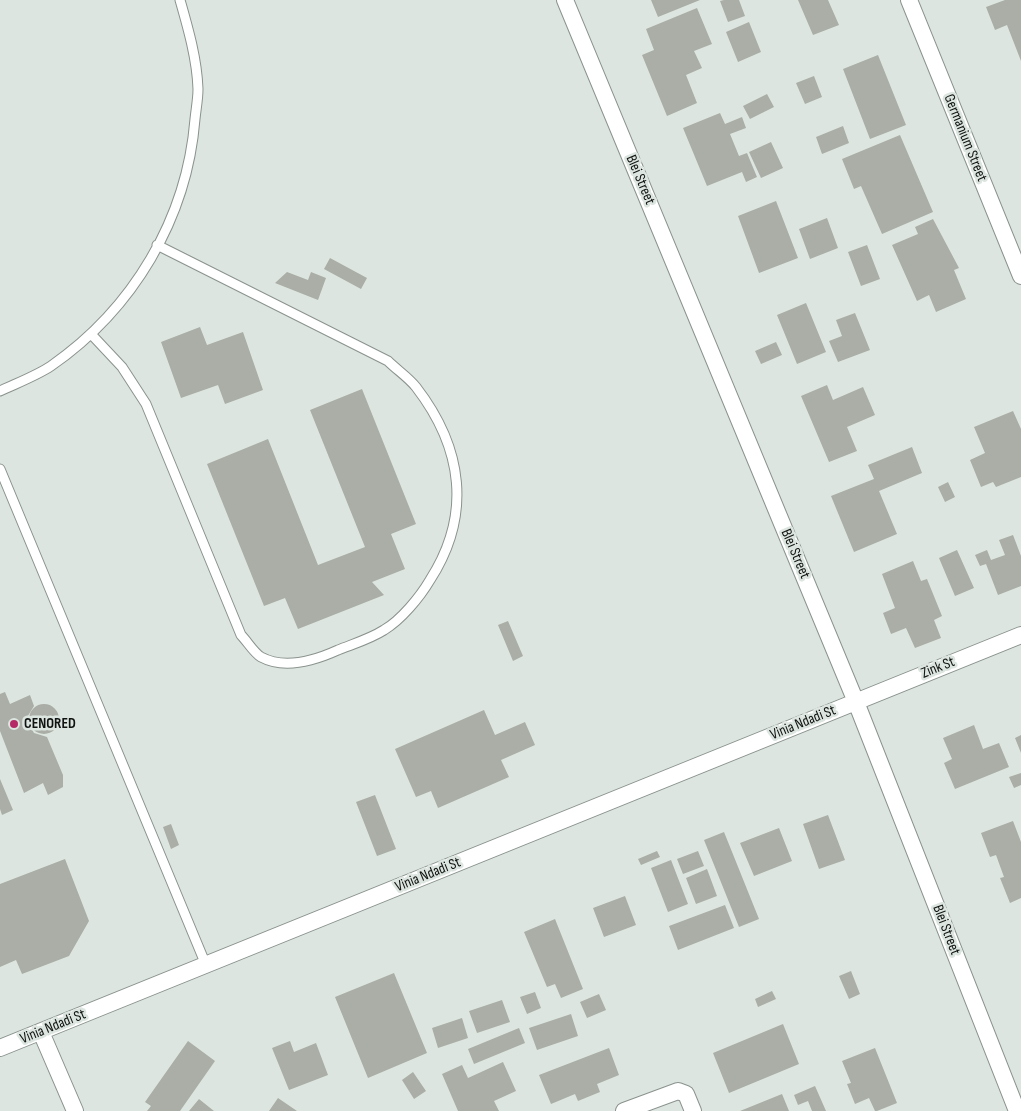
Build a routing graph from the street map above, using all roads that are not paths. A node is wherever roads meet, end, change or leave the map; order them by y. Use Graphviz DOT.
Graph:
graph roads {
  1 [pos="180,0"];
  2 [pos="565,0"];
  3 [pos="909,0"];
  4 [pos="157,245"];
  5 [pos="1021,276"];
  6 [pos="91,334"];
  7 [pos="0,391"];
  8 [pos="0,469"];
  9 [pos="1021,635"];
  10 [pos="856,702"];
  11 [pos="206,965"];
  12 [pos="41,1032"];
  13 [pos="0,1048"];
  14 [pos="75,1111"];
  15 [pos="624,1111"];
  16 [pos="694,1111"];
  17 [pos="1017,1111"];
  1 -- 4 [label="lane"];
  2 -- 10 [label="street, Blei Street"];
  3 -- 5 [label="street, Germanium Street"];
  4 -- 6 [label="lane"];
  4 -- 6 [label="lane"];
  6 -- 7 [label="lane"];
  8 -- 11 [label="lane"];
  9 -- 10 [label="street, Zink St"];
  10 -- 11 [label="street, Vinia Ndadi St"];
  10 -- 17 [label="street, Blei Street"];
  11 -- 12 [label="street, Vinia Ndadi St"];
  12 -- 13 [label="street, Vinia Ndadi St"];
  12 -- 14 [label="street"];
  15 -- 16 [label="street"];
}
